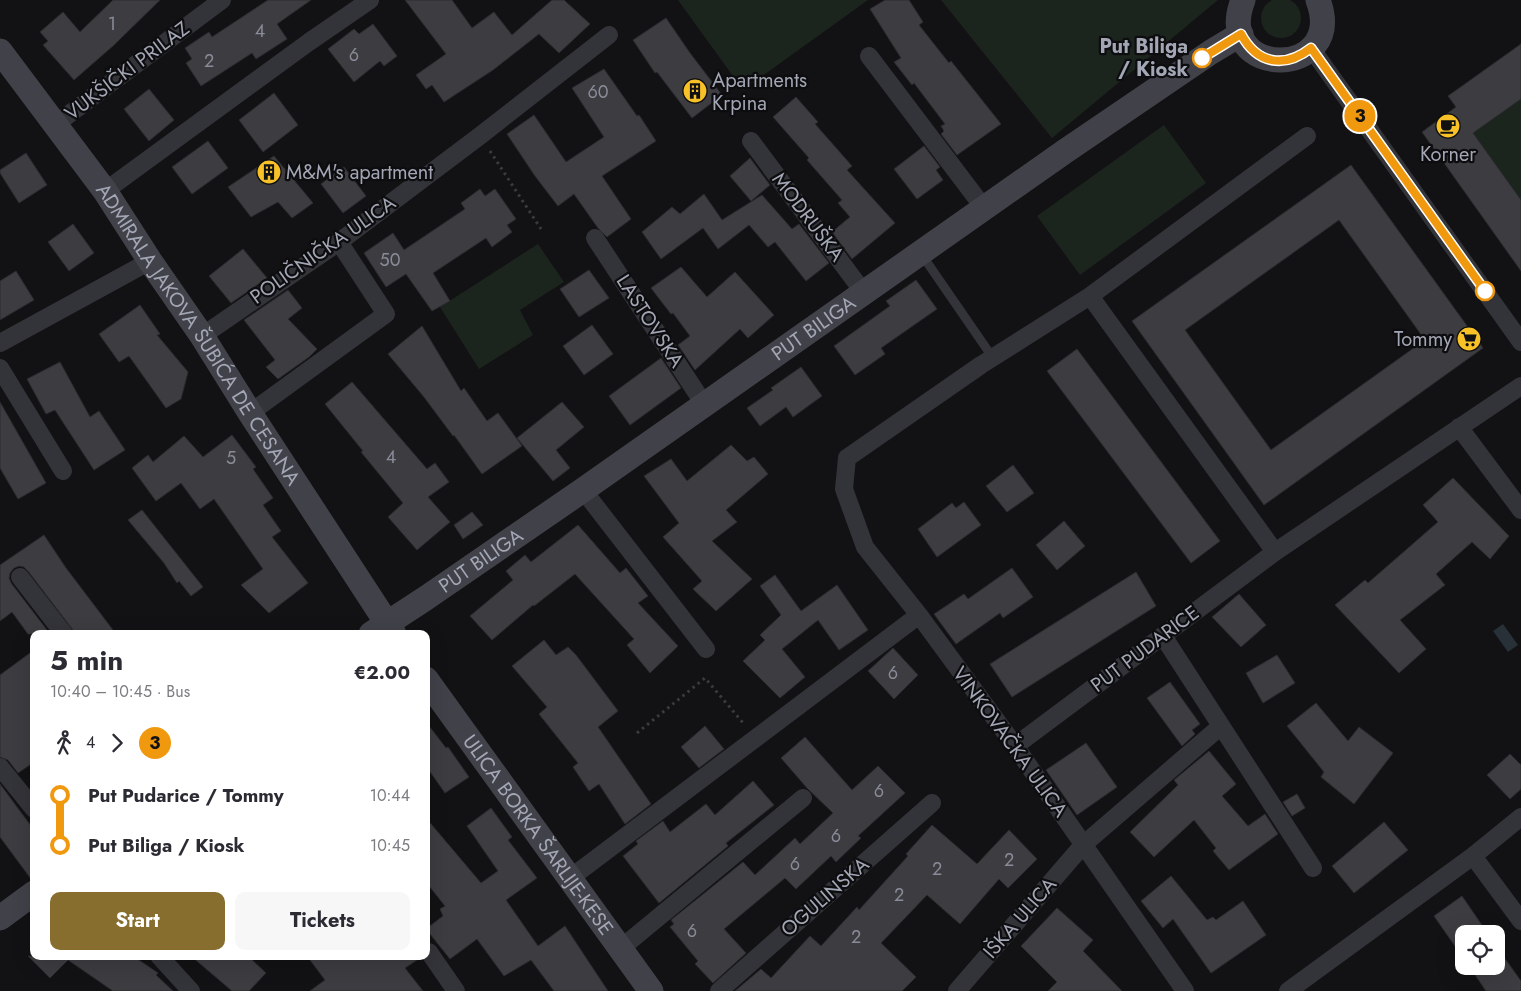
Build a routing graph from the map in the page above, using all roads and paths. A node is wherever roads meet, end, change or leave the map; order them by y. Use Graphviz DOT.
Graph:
graph roads {
  1 [pos="222,0"];
  2 [pos="370,0"];
  3 [pos="1243,0"];
  4 [pos="1318,0"];
  5 [pos="1241,34"];
  6 [pos="609,35"];
  7 [pos="1311,48"];
  8 [pos="0,52"];
  9 [pos="869,56"];
  10 [pos="56,124"];
  11 [pos="481,136"];
  12 [pos="1307,136"];
  13 [pos="751,141"];
  14 [pos="105,191"];
  15 [pos="984,208"];
  16 [pos="541,229"];
  17 [pos="595,238"];
  18 [pos="339,242"];
  19 [pos="921,253"];
  20 [pos="150,261"];
  21 [pos="864,293"];
  22 [pos="1090,296"];
  23 [pos="202,336"];
  24 [pos="1521,342"];
  25 [pos="0,343"];
  26 [pos="993,358"];
  27 [pos="0,368"];
  28 [pos="1521,386"];
  29 [pos="704,404"];
  30 [pos="250,413"];
  31 [pos="1459,428"];
  32 [pos="63,471"];
  33 [pos="583,490"];
  34 [pos="1521,510"];
  35 [pos="1275,552"];
  36 [pos="20,577"];
  37 [pos="918,615"];
  38 [pos="61,630"];
  39 [pos="384,630"];
  40 [pos="1162,636"];
  41 [pos="706,649"];
  42 [pos="430,685"];
  43 [pos="1221,726"];
  44 [pos="637,733"];
  45 [pos="756,738"];
  46 [pos="1015,746"];
  47 [pos="0,767"];
  48 [pos="803,798"];
  49 [pos="932,803"];
  50 [pos="30,804"];
  51 [pos="1521,817"];
  52 [pos="1083,845"];
  53 [pos="1473,856"];
  54 [pos="1313,868"];
  55 [pos="569,879"];
  56 [pos="30,896"];
  57 [pos="0,918"];
  58 [pos="1521,922"];
  59 [pos="620,949"];
  60 [pos="430,955"];
  61 [pos="163,960"];
  62 [pos="191,991"];
  63 [pos="456,991"];
  64 [pos="651,991"];
  65 [pos="719,991"];
  66 [pos="956,991"];
  67 [pos="1185,991"];
  68 [pos="1288,991"];
  1 -- 10 [label="street, VUKŠIČKI PRILAZ"];
  2 -- 14 [label="street"];
  3 -- 5 [label="street"];
  4 -- 7 [label="street"];
  5 -- 7 [label="street"];
  5 -- 15 [label="street, PUT BILIGA"];
  6 -- 11 [label="street, POLIČNIČKA ULICA"];
  7 -- 24 [label="street"];
  8 -- 10 [label="street, ADMIRALA JAKOVA ŠUBIĆA DE CESANA"];
  9 -- 15 [label="street"];
  10 -- 14 [label="street, ADMIRALA JAKOVA ŠUBIĆA DE CESANA"];
  11 -- 16 [label="path"];
  11 -- 18 [label="street, POLIČNIČKA ULICA"];
  12 -- 22 [label="street"];
  13 -- 21 [label="street, MODRUŠKA"];
  14 -- 20 [label="street, ADMIRALA JAKOVA ŠUBIĆA DE CESANA"];
  15 -- 19 [label="street, PUT BILIGA"];
  17 -- 29 [label="street, LASTOVSKA"];
  18 -- 23 [label="street, POLIČNIČKA ULICA"];
  18 -- 30 [label="street"];
  19 -- 21 [label="street, PUT BILIGA"];
  19 -- 26 [label="lane"];
  20 -- 23 [label="street, ADMIRALA JAKOVA ŠUBIĆA DE CESANA"];
  20 -- 25 [label="street"];
  21 -- 29 [label="street, PUT BILIGA"];
  22 -- 26 [label="street"];
  22 -- 35 [label="street"];
  23 -- 30 [label="street, ADMIRALA JAKOVA ŠUBIĆA DE CESANA"];
  26 -- 37 [label="street, VINKOVAČKA ULICA"];
  27 -- 32 [label="street"];
  28 -- 31 [label="street, PUT PUDARICE"];
  29 -- 33 [label="street, PUT BILIGA"];
  30 -- 39 [label="street, ADMIRALA JAKOVA ŠUBIĆA DE CESANA"];
  31 -- 34 [label="street"];
  31 -- 35 [label="street, PUT PUDARICE"];
  33 -- 39 [label="street, PUT BILIGA"];
  33 -- 41 [label="street"];
  35 -- 40 [label="street, PUT PUDARICE"];
  36 -- 38 [label="street"];
  37 -- 45 [label="street"];
  37 -- 46 [label="street, VINKOVAČKA ULICA"];
  40 -- 43 [label="street"];
  40 -- 46 [label="street, PUT PUDARICE"];
  42 -- 55 [label="street, ULICA BORKA ŠARLIJE-KESE"];
  43 -- 52 [label="street, IŠKA ULICA"];
  43 -- 54 [label="street"];
  44 -- 45 [label="path"];
  45 -- 55 [label="street"];
  46 -- 52 [label="street, VINKOVAČKA ULICA"];
  47 -- 50 [label="street"];
  48 -- 59 [label="street"];
  49 -- 65 [label="street, OGULINSKA"];
  51 -- 53 [label="street"];
  52 -- 66 [label="street, IŠKA ULICA"];
  52 -- 67 [label="street, VINKOVAČKA ULICA"];
  53 -- 58 [label="street"];
  53 -- 68 [label="street"];
  55 -- 59 [label="street, ULICA BORKA ŠARLIJE-KESE"];
  56 -- 57 [label="street"];
  59 -- 64 [label="street, ULICA BORKA ŠARLIJE-KESE"];
  60 -- 63 [label="street"];
  61 -- 62 [label="street"];
}
